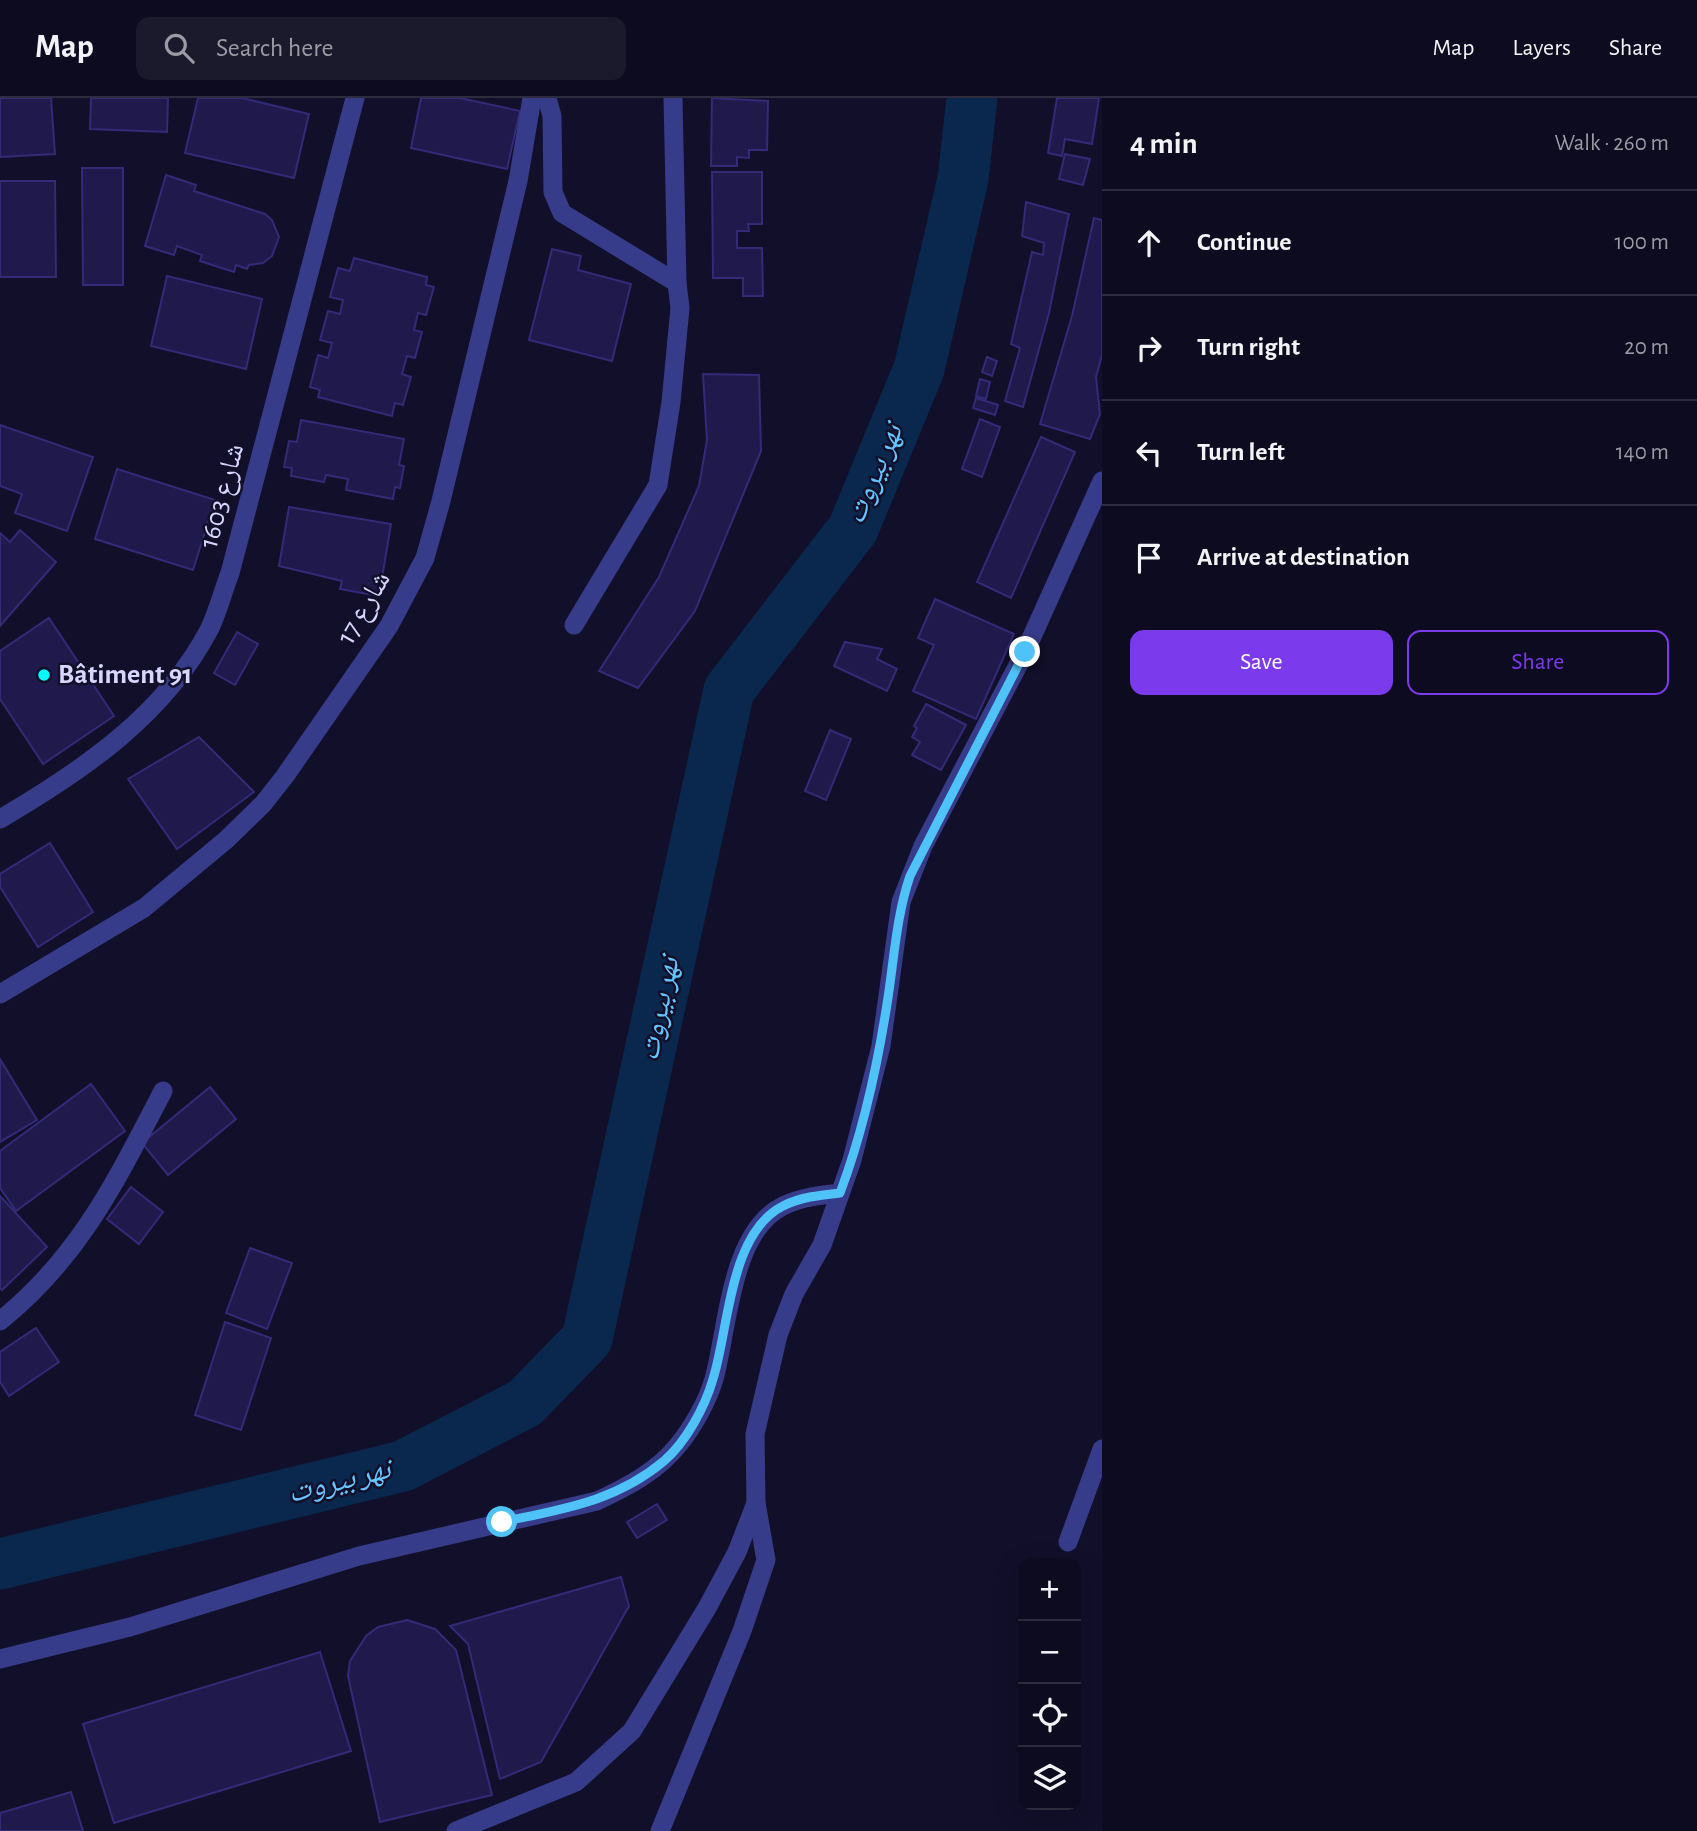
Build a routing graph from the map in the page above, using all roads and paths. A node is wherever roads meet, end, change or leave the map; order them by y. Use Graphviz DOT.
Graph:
graph roads {
  1 [pos="355,98"];
  2 [pos="532,98"];
  3 [pos="547,98"];
  4 [pos="674,98"];
  5 [pos="677,283"];
  6 [pos="1102,481"];
  7 [pos="574,625"];
  8 [pos="0,819"];
  9 [pos="0,994"];
  10 [pos="163,1091"];
  11 [pos="840,1193"];
  12 [pos="0,1321"];
  13 [pos="1102,1449"];
  14 [pos="756,1503"];
  15 [pos="1068,1542"];
  16 [pos="0,1659"];
  17 [pos="456,1831"];
  18 [pos="660,1831"];
  1 -- 8 [label="street, شارع 1603"];
  2 -- 9 [label="street, شارع 17"];
  3 -- 5 [label="street"];
  4 -- 5 [label="street"];
  5 -- 7 [label="street"];
  6 -- 11 [label="street"];
  10 -- 12 [label="street"];
  11 -- 14 [label="street"];
  11 -- 16 [label="street"];
  13 -- 15 [label="street"];
  14 -- 17 [label="street"];
  14 -- 18 [label="street"];
}
